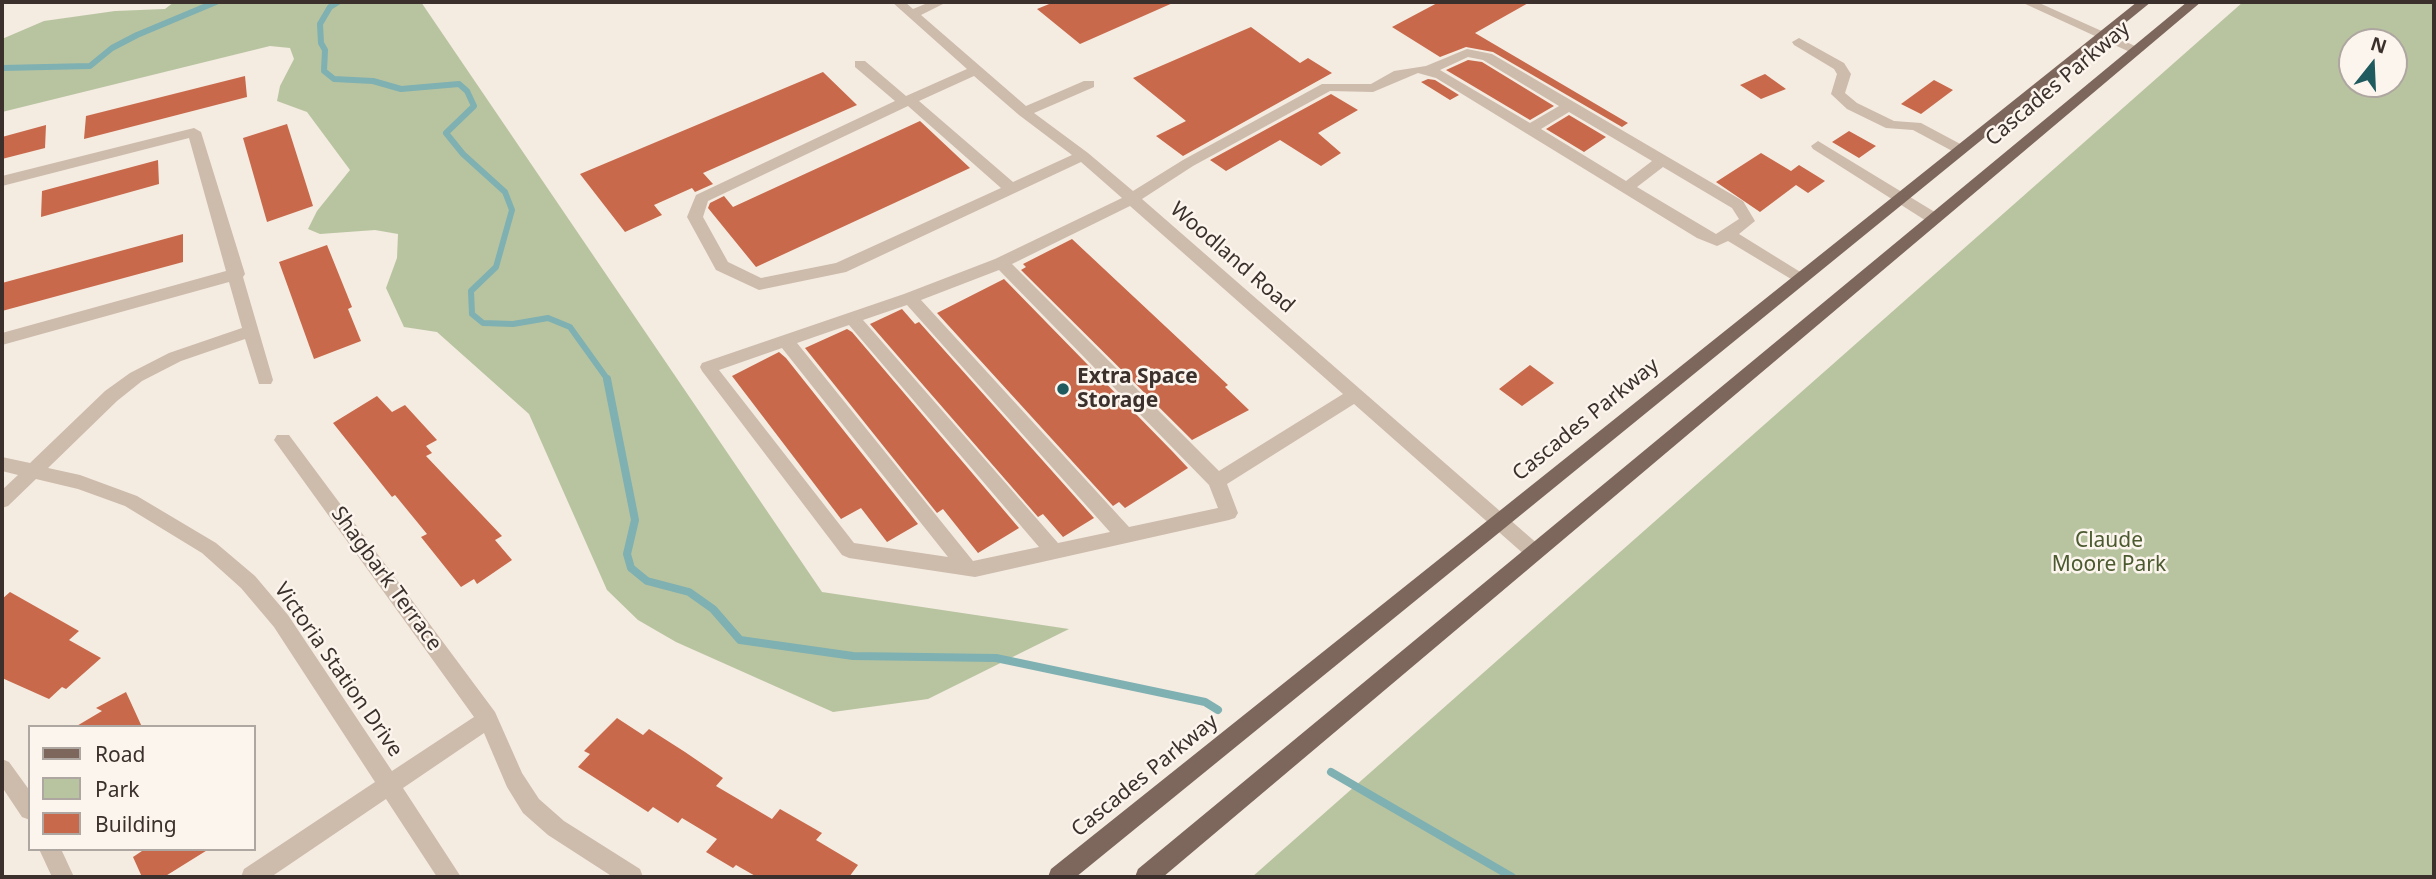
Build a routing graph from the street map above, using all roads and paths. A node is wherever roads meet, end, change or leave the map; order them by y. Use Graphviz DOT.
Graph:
graph roads {
  1 [pos="898,2"];
  2 [pos="941,2"];
  3 [pos="2027,2"];
  4 [pos="2145,2"];
  5 [pos="2195,2"];
  6 [pos="912,14"];
  7 [pos="2104,36"];
  8 [pos="1799,41"];
  9 [pos="2137,50"];
  10 [pos="860,64"];
  11 [pos="976,70"];
  12 [pos="1428,70"];
  13 [pos="1089,84"];
  14 [pos="908,101"];
  15 [pos="1570,105"];
  16 [pos="1024,112"];
  17 [pos="1531,130"];
  18 [pos="1818,146"];
  19 [pos="1961,150"];
  20 [pos="1083,156"];
  21 [pos="1663,160"];
  22 [pos="2,181"];
  23 [pos="1626,188"];
  24 [pos="1012,190"];
  25 [pos="1901,198"];
  26 [pos="1130,200"];
  27 [pos="1933,218"];
  28 [pos="1728,234"];
  29 [pos="1001,263"];
  30 [pos="237,274"];
  31 [pos="1802,278"];
  32 [pos="910,298"];
  33 [pos="852,318"];
  34 [pos="249,332"];
  35 [pos="2,339"];
  36 [pos="785,340"];
  37 [pos="265,380"];
  38 [pos="1354,396"];
  39 [pos="283,440"];
  40 [pos="2,464"];
  41 [pos="34,470"];
  42 [pos="1217,481"];
  43 [pos="2,501"];
  44 [pos="1499,522"];
  45 [pos="1125,536"];
  46 [pos="1533,551"];
  47 [pos="1054,552"];
  48 [pos="968,568"];
  49 [pos="488,719"];
  50 [pos="2,769"];
  51 [pos="390,786"];
  52 [pos="28,807"];
  53 [pos="51,851"];
  54 [pos="63,877"];
  55 [pos="252,877"];
  56 [pos="450,877"];
  57 [pos="632,877"];
  58 [pos="1059,877"];
  59 [pos="1146,877"];
  1 -- 6 [label="street, Woodland Road"];
  2 -- 6 [label="street"];
  3 -- 7 [label="street"];
  4 -- 7 [label="main road, Cascades Parkway"];
  5 -- 9 [label="main road, Cascades Parkway"];
  6 -- 11 [label="street, Woodland Road"];
  7 -- 9 [label="street"];
  7 -- 19 [label="main road, Cascades Parkway"];
  8 -- 19 [label="street"];
  9 -- 27 [label="main road, Cascades Parkway"];
  10 -- 14 [label="street"];
  11 -- 14 [label="street"];
  11 -- 16 [label="street, Woodland Road"];
  12 -- 15 [label="street"];
  12 -- 17 [label="street"];
  12 -- 26 [label="street"];
  13 -- 16 [label="street"];
  14 -- 24 [label="street"];
  14 -- 24 [label="street"];
  15 -- 17 [label="street"];
  15 -- 21 [label="street"];
  16 -- 20 [label="street, Woodland Road"];
  17 -- 23 [label="street"];
  18 -- 25 [label="street"];
  19 -- 25 [label="main road, Cascades Parkway"];
  20 -- 24 [label="street"];
  20 -- 26 [label="street, Woodland Road"];
  21 -- 23 [label="street"];
  21 -- 28 [label="street"];
  22 -- 30 [label="street"];
  23 -- 28 [label="street"];
  25 -- 27 [label="street"];
  25 -- 31 [label="main road, Cascades Parkway"];
  26 -- 29 [label="street"];
  26 -- 38 [label="street, Woodland Road"];
  27 -- 46 [label="main road, Cascades Parkway"];
  28 -- 31 [label="street"];
  29 -- 32 [label="street"];
  29 -- 42 [label="street"];
  30 -- 34 [label="street"];
  30 -- 35 [label="street"];
  31 -- 44 [label="main road, Cascades Parkway"];
  32 -- 33 [label="street"];
  32 -- 45 [label="street"];
  33 -- 36 [label="street"];
  33 -- 47 [label="street"];
  34 -- 37 [label="street"];
  34 -- 41 [label="street"];
  36 -- 48 [label="street"];
  36 -- 48 [label="street"];
  38 -- 42 [label="street"];
  38 -- 44 [label="street, Woodland Road"];
  39 -- 49 [label="street, Shagbark Terrace"];
  40 -- 41 [label="street, Victoria Station Drive"];
  41 -- 43 [label="street"];
  41 -- 51 [label="street, Victoria Station Drive"];
  42 -- 45 [label="street"];
  44 -- 46 [label="street, Woodland Road"];
  44 -- 58 [label="main road, Cascades Parkway"];
  45 -- 47 [label="street"];
  46 -- 59 [label="main road, Cascades Parkway"];
  47 -- 48 [label="street"];
  49 -- 51 [label="street"];
  49 -- 57 [label="street, Shagbark Terrace"];
  50 -- 52 [label="street"];
  51 -- 55 [label="street"];
  51 -- 56 [label="street, Victoria Station Drive"];
  53 -- 54 [label="street"];
}
